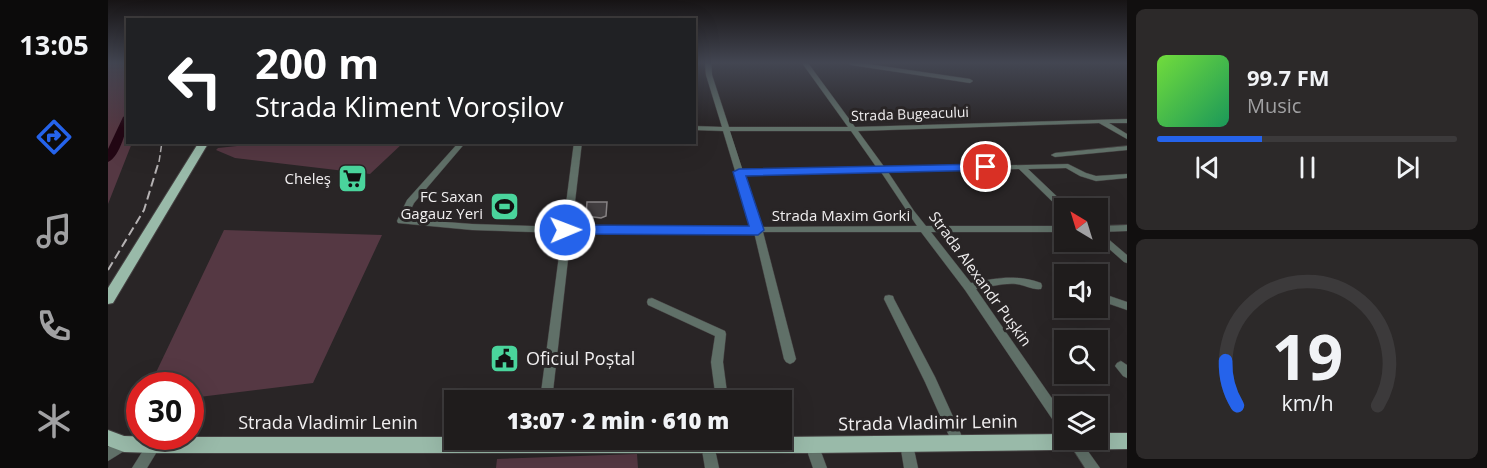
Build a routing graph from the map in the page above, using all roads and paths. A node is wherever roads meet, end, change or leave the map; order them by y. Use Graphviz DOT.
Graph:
graph roads {
  1 [pos="712,85"];
  2 [pos="821,85"];
  3 [pos="1100,121"];
  4 [pos="1127,121"];
  5 [pos="696,128"];
  6 [pos="852,128"];
  7 [pos="727,130"];
  8 [pos="1127,137"];
  9 [pos="203,144"];
  10 [pos="461,144"];
  11 [pos="578,144"];
  12 [pos="1127,148"];
  13 [pos="1055,155"];
  14 [pos="1021,167"];
  15 [pos="883,170"];
  16 [pos="739,172"];
  17 [pos="1127,176"];
  18 [pos="1054,198"];
  19 [pos="1127,228"];
  20 [pos="925,229"];
  21 [pos="1054,229"];
  22 [pos="1108,229"];
  23 [pos="565,230"];
  24 [pos="758,230"];
  25 [pos="1108,243"];
  26 [pos="1127,260"];
  27 [pos="1037,286"];
  28 [pos="969,287"];
  29 [pos="889,299"];
  30 [pos="1108,299"];
  31 [pos="108,300"];
  32 [pos="652,302"];
  33 [pos="1127,306"];
  34 [pos="790,359"];
  35 [pos="547,390"];
  36 [pos="721,390"];
  37 [pos="1054,411"];
  38 [pos="1054,437"];
  39 [pos="1108,439"];
  40 [pos="116,441"];
  41 [pos="1127,441"];
  42 [pos="444,443"];
  43 [pos="959,443"];
  44 [pos="792,444"];
  45 [pos="907,444"];
  46 [pos="204,445"];
  47 [pos="812,445"];
  48 [pos="151,450"];
  49 [pos="709,450"];
  50 [pos="1081,450"];
  51 [pos="108,455"];
  52 [pos="139,468"];
  53 [pos="712,468"];
  54 [pos="820,468"];
  55 [pos="911,468"];
  56 [pos="1093,468"];
  1 -- 7 [label="street"];
  2 -- 6 [label="street, Strada Alexandr Pușkin"];
  3 -- 4 [label="street, Strada Bugeacului"];
  3 -- 6 [label="street, Strada Bugeacului"];
  3 -- 8 [label="street"];
  5 -- 7 [label="street, Strada Bugeacului"];
  6 -- 7 [label="street, Strada Bugeacului"];
  6 -- 15 [label="street, Strada Alexandr Pușkin"];
  7 -- 16 [label="street"];
  9 -- 31 [label="main road"];
  10 -- 23 [label="street, Strada Maxim Gorki"];
  11 -- 23 [label="street"];
  12 -- 13 [label="street"];
  14 -- 15 [label="street"];
  14 -- 17 [label="street"];
  14 -- 18 [label="street"];
  15 -- 16 [label="street"];
  15 -- 20 [label="street, Strada Alexandr Pușkin"];
  16 -- 24 [label="street"];
  19 -- 22 [label="street"];
  20 -- 21 [label="street, Strada Maxim Gorki"];
  20 -- 24 [label="street, Strada Maxim Gorki"];
  20 -- 28 [label="street, Strada Alexandr Pușkin"];
  23 -- 24 [label="street, Strada Maxim Gorki"];
  23 -- 35 [label="street"];
  24 -- 34 [label="street"];
  25 -- 26 [label="street"];
  27 -- 28 [label="street"];
  28 -- 37 [label="street, Strada Alexandr Pușkin"];
  29 -- 43 [label="street"];
  30 -- 33 [label="street"];
  32 -- 36 [label="street"];
  38 -- 43 [label="main road, Strada Vladimir Lenin"];
  39 -- 41 [label="main road, Strada Vladimir Lenin"];
  40 -- 51 [label="street"];
  42 -- 46 [label="main road, Strada Vladimir Lenin"];
  43 -- 45 [label="main road, Strada Vladimir Lenin"];
  44 -- 47 [label="main road, Strada Vladimir Lenin"];
  45 -- 47 [label="main road, Strada Vladimir Lenin"];
  45 -- 55 [label="street"];
  47 -- 54 [label="street"];
  48 -- 52 [label="street"];
  49 -- 53 [label="street"];
  50 -- 56 [label="street, Strada Alexandr Pușkin"];
}
